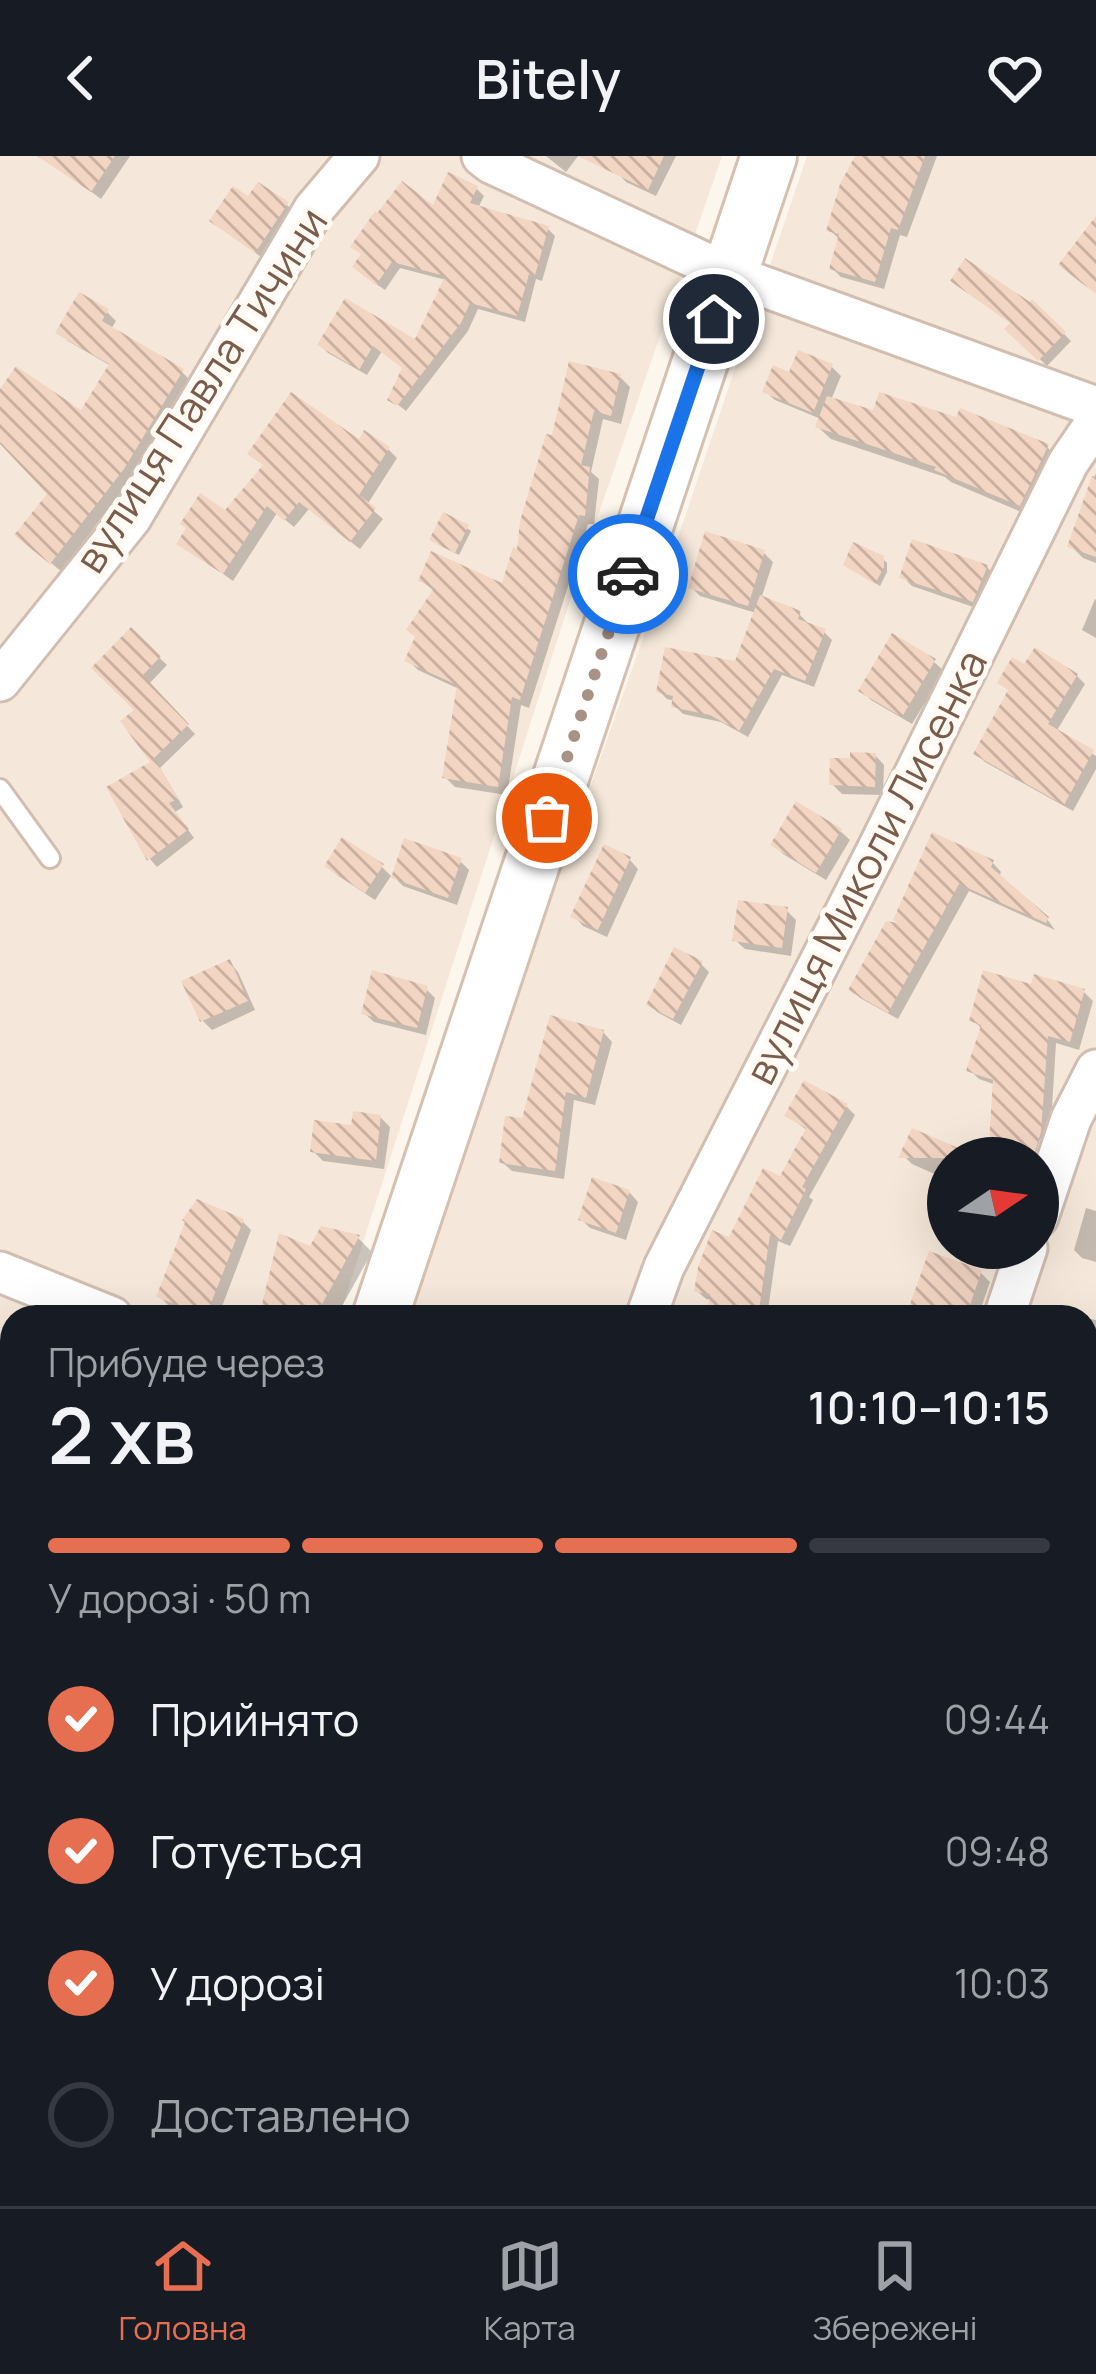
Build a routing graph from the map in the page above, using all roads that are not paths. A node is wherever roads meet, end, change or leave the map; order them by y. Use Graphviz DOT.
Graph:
graph roads {
  1 [pos="359,156"];
  2 [pos="482,156"];
  3 [pos="769,156"];
  4 [pos="729,274"];
  5 [pos="1096,406"];
  6 [pos="1096,422"];
  7 [pos="0,681"];
  8 [pos="0,789"];
  9 [pos="50,858"];
  10 [pos="1096,1070"];
  11 [pos="1059,1156"];
  12 [pos="1021,1269"];
  13 [pos="0,1272"];
  14 [pos="82,1305"];
  15 [pos="384,1305"];
  16 [pos="650,1305"];
  17 [pos="1008,1305"];
  1 -- 7 [label="street, вулиця Павла Тичини"];
  2 -- 4 [label="street"];
  3 -- 4 [label="main road"];
  4 -- 5 [label="street"];
  4 -- 15 [label="main road"];
  6 -- 16 [label="street, вулиця Миколи Лисенка"];
  8 -- 9 [label="lane"];
  10 -- 11 [label="street"];
  12 -- 17 [label="street"];
  13 -- 14 [label="street"];
}
